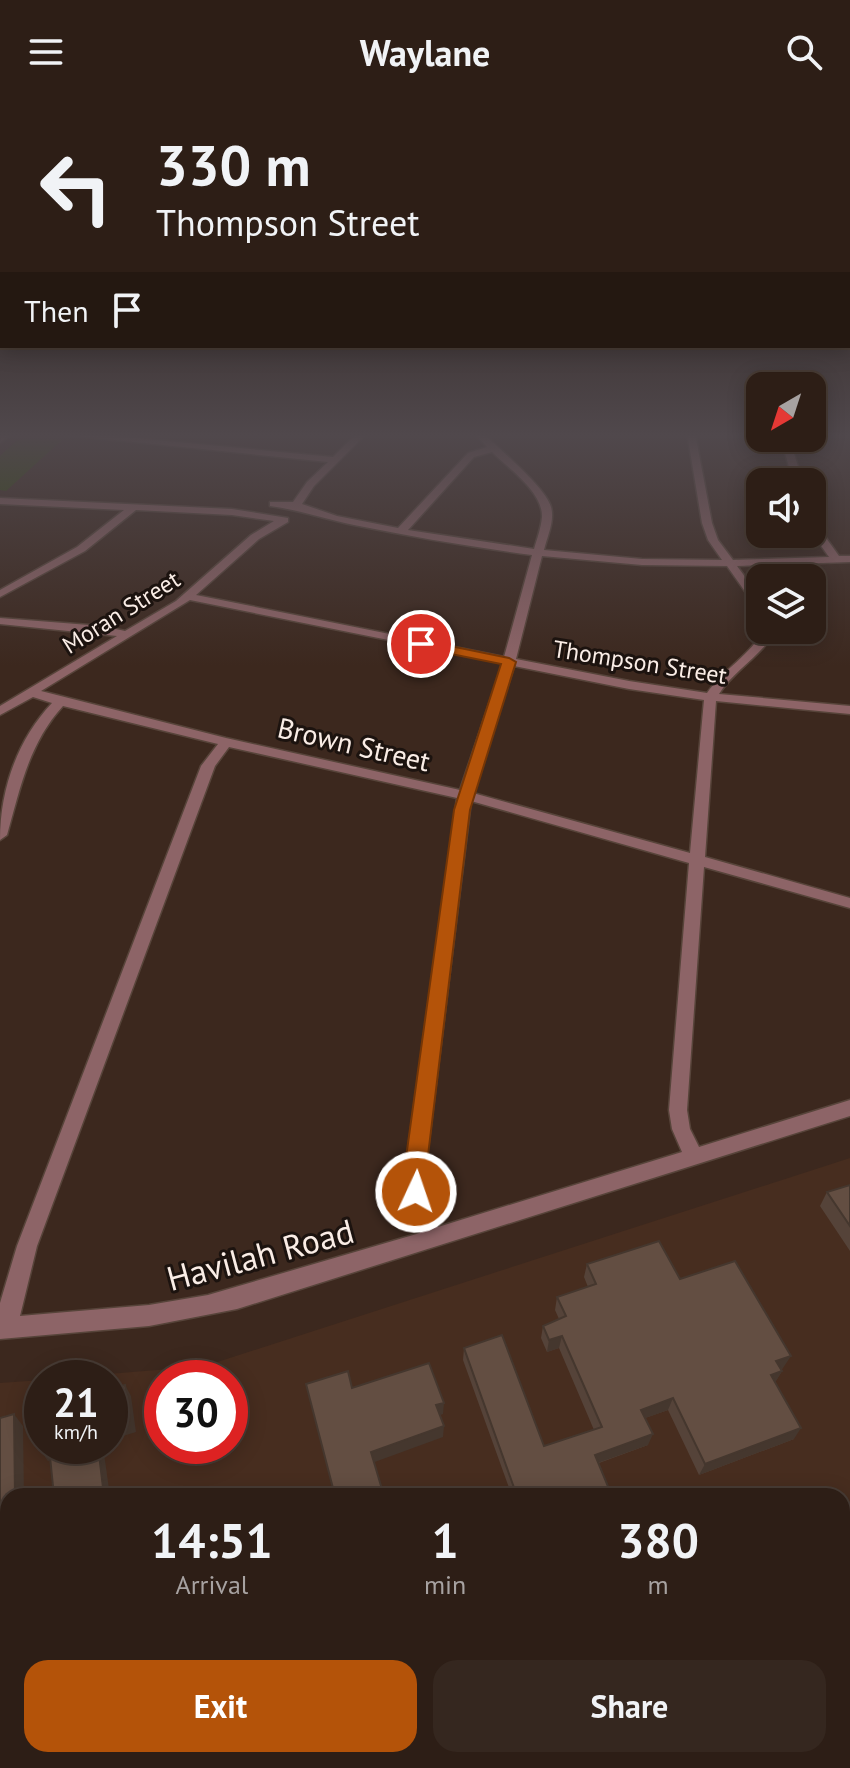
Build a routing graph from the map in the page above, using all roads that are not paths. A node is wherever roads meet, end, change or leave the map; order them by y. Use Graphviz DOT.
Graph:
graph roads {
  1 [pos="129,511"];
  2 [pos="257,511"];
  3 [pos="266,511"];
  4 [pos="420,511"];
  5 [pos="546,511"];
  6 [pos="705,511"];
  7 [pos="292,513"];
  8 [pos="401,531"];
  9 [pos="255,537"];
  10 [pos="826,545"];
  11 [pos="538,553"];
  12 [pos="836,559"];
  13 [pos="850,559"];
  14 [pos="730,564"];
  15 [pos="746,586"];
  16 [pos="0,594"];
  17 [pos="189,597"];
  18 [pos="0,621"];
  19 [pos="128,635"];
  20 [pos="761,644"];
  21 [pos="509,662"];
  22 [pos="31,692"];
  23 [pos="711,697"];
  24 [pos="60,702"];
  25 [pos="850,710"];
  26 [pos="0,711"];
  27 [pos="226,742"];
  28 [pos="465,795"];
  29 [pos="0,835"];
  30 [pos="698,859"];
  31 [pos="850,903"];
  32 [pos="850,1108"];
  33 [pos="694,1157"];
  34 [pos="432,1239"];
  35 [pos="4,1327"];
  1 -- 16 [label="street"];
  2 -- 3 [label="street"];
  3 -- 7 [label="street"];
  3 -- 7 [label="street"];
  3 -- 9 [label="street, Moran Street"];
  4 -- 8 [label="street"];
  5 -- 11 [label="street"];
  6 -- 14 [label="street"];
  7 -- 8 [label="street"];
  7 -- 9 [label="street, Moran Street"];
  8 -- 11 [label="street"];
  9 -- 17 [label="street, Moran Street"];
  10 -- 12 [label="street"];
  11 -- 14 [label="street"];
  11 -- 21 [label="street"];
  12 -- 13 [label="street"];
  12 -- 14 [label="street"];
  14 -- 15 [label="street"];
  17 -- 19 [label="street, Moran Street"];
  17 -- 21 [label="street, Thompson Street"];
  18 -- 19 [label="street"];
  19 -- 22 [label="street, Moran Street"];
  20 -- 23 [label="street"];
  21 -- 23 [label="street, Thompson Street"];
  21 -- 28 [label="street"];
  22 -- 24 [label="street, Brown Street"];
  22 -- 26 [label="street, Moran Street"];
  23 -- 25 [label="street, Thompson Street"];
  23 -- 30 [label="street"];
  24 -- 27 [label="street, Brown Street"];
  24 -- 29 [label="street"];
  27 -- 28 [label="street, Brown Street"];
  27 -- 35 [label="street"];
  28 -- 30 [label="street, Brown Street"];
  28 -- 34 [label="street"];
  30 -- 31 [label="street, Brown Street"];
  30 -- 33 [label="street"];
  32 -- 33 [label="street, Havilah Road"];
  33 -- 34 [label="street, Havilah Road"];
  34 -- 35 [label="street, Havilah Road"];
}
